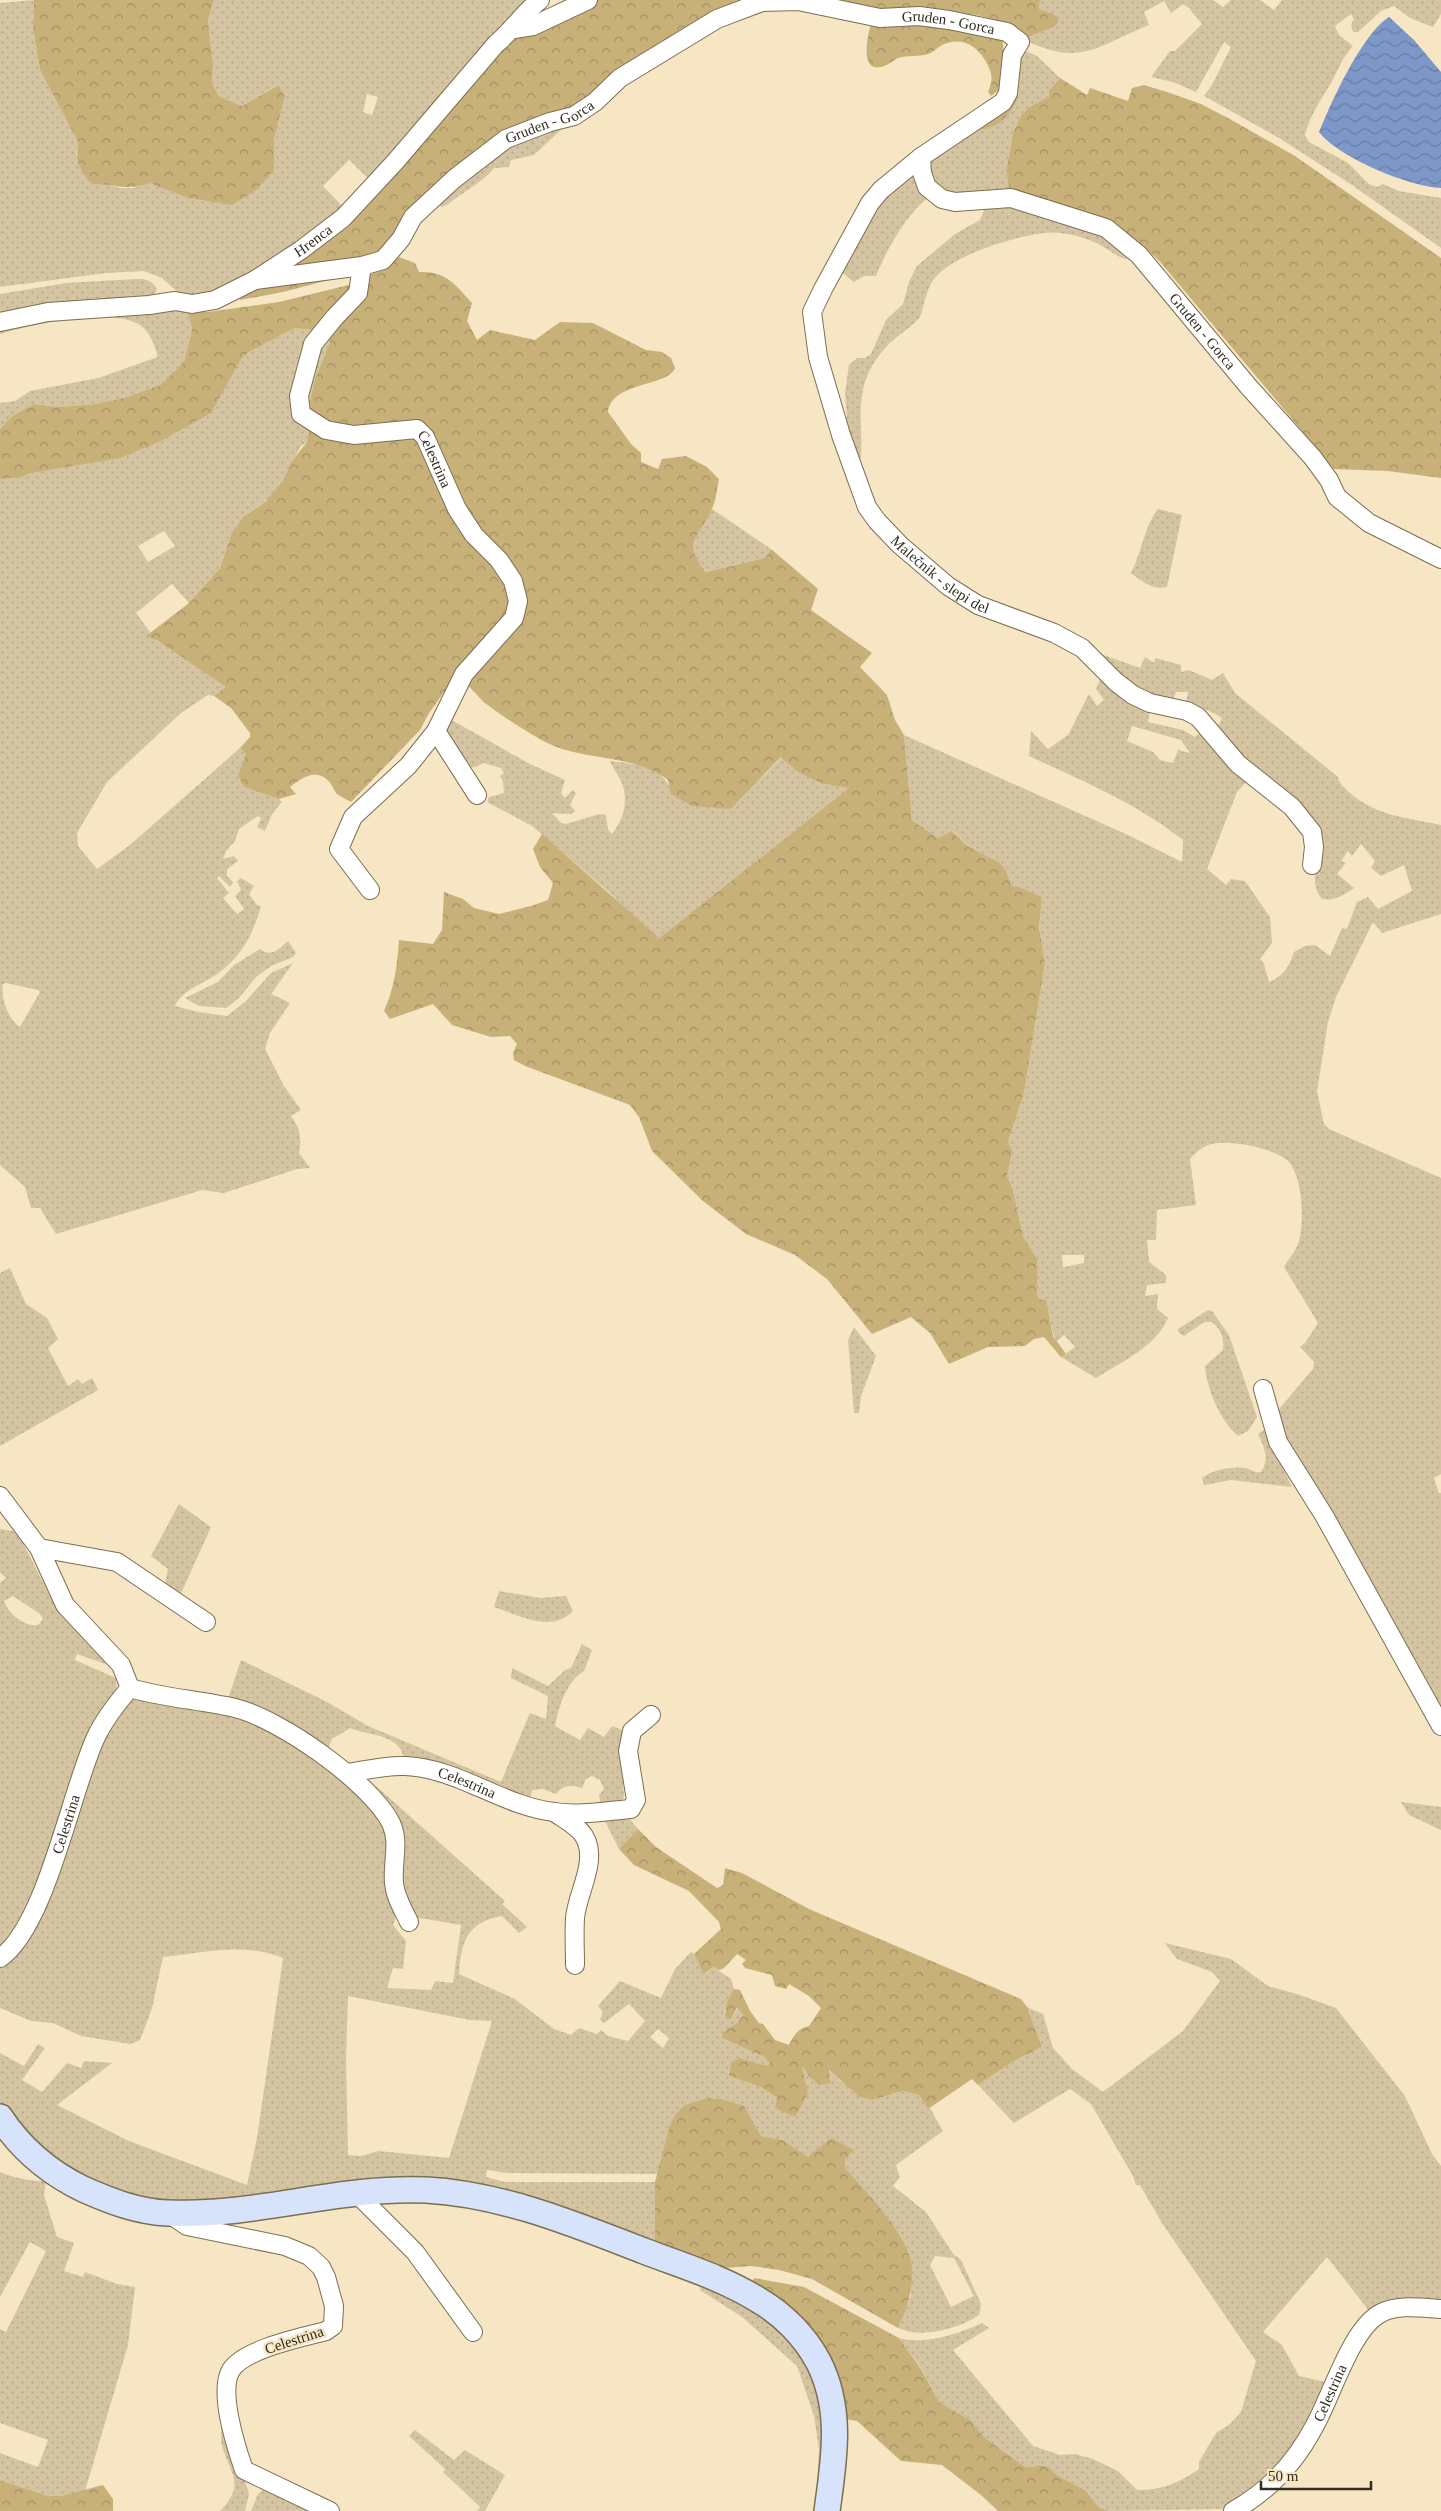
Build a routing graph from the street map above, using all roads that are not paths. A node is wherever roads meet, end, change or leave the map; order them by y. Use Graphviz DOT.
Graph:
graph roads {
  1 [pos="540,0"];
  2 [pos="588,0"];
  3 [pos="514,29"];
  4 [pos="921,157"];
  5 [pos="362,266"];
  6 [pos="255,280"];
  7 [pos="0,322"];
  8 [pos="1441,559"];
  9 [pos="436,731"];
  10 [pos="478,795"];
  11 [pos="1312,865"];
  12 [pos="370,890"];
  13 [pos="1262,1389"];
  14 [pos="0,1496"];
  15 [pos="39,1548"];
  16 [pos="206,1622"];
  17 [pos="130,1688"];
  18 [pos="651,1715"];
  19 [pos="1441,1726"];
  20 [pos="348,1773"];
  21 [pos="554,1812"];
  22 [pos="409,1922"];
  23 [pos="0,1958"];
  24 [pos="575,1965"];
  25 [pos="0,2117"];
  26 [pos="356,2193"];
  27 [pos="168,2213"];
  28 [pos="1441,2309"];
  29 [pos="473,2332"];
  30 [pos="330,2511"];
  31 [pos="827,2511"];
  32 [pos="1233,2511"];
  1 -- 3 [label="street, Hrenca"];
  2 -- 3 [label="street"];
  3 -- 6 [label="street, Hrenca"];
  4 -- 5 [label="street, Gruden - Gorca"];
  4 -- 8 [label="street, Gruden - Gorca"];
  4 -- 11 [label="street, Malečnik - slepi del"];
  5 -- 6 [label="street, Gruden - Gorca"];
  5 -- 9 [label="street, Celestrina"];
  6 -- 7 [label="street, Hrenca"];
  9 -- 10 [label="street"];
  9 -- 12 [label="street"];
  13 -- 19 [label="street"];
  14 -- 15 [label="street"];
  15 -- 16 [label="street"];
  15 -- 17 [label="street"];
  17 -- 20 [label="street"];
  17 -- 23 [label="street, Celestrina"];
  18 -- 21 [label="street, Celestrina"];
  20 -- 21 [label="street, Celestrina"];
  20 -- 22 [label="street"];
  21 -- 24 [label="street, Celestrina"];
  25 -- 27 [label="street, Celestrina"];
  26 -- 27 [label="street, Celestrina"];
  26 -- 29 [label="street"];
  26 -- 31 [label="street, Celestrina"];
  27 -- 30 [label="street, Celestrina"];
  28 -- 32 [label="street, Celestrina"];
}
